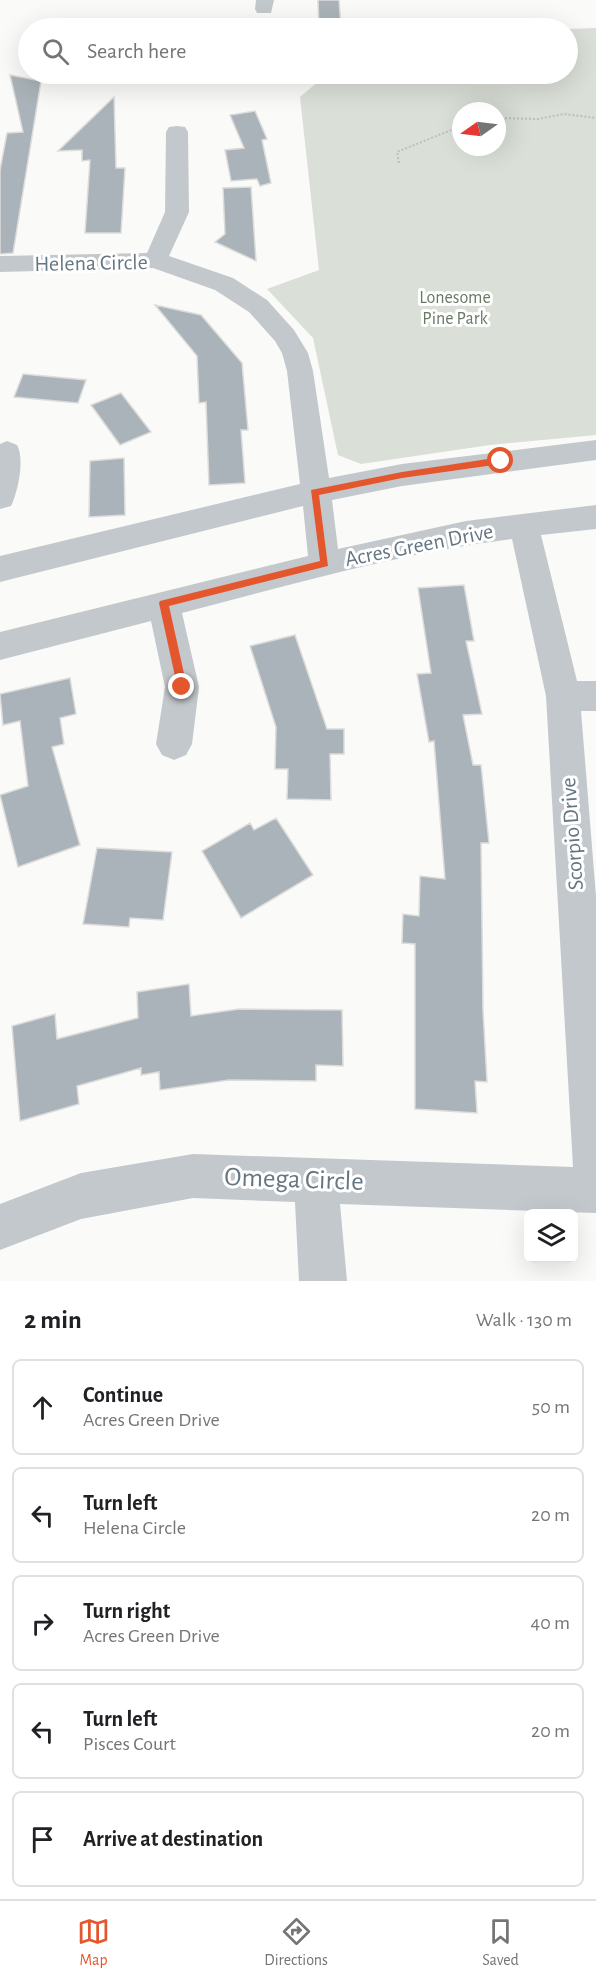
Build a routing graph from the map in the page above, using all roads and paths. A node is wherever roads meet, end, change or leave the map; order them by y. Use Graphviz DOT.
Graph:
graph roads {
  1 [pos="506,118"];
  2 [pos="596,118"];
  3 [pos="452,130"];
  4 [pos="177,132"];
  5 [pos="399,163"];
  6 [pos="155,260"];
  7 [pos="0,264"];
  8 [pos="596,450"];
  9 [pos="7,452"];
  10 [pos="315,492"];
  11 [pos="0,498"];
  12 [pos="596,518"];
  13 [pos="524,526"];
  14 [pos="325,564"];
  15 [pos="0,569"];
  16 [pos="163,603"];
  17 [pos="0,646"];
  18 [pos="579,696"];
  19 [pos="174,744"];
  20 [pos="316,1180"];
  21 [pos="596,1181"];
  22 [pos="596,1190"];
  23 [pos="0,1227"];
  24 [pos="323,1281"];
  1 -- 2 [label="path"];
  3 -- 5 [label="path"];
  4 -- 6 [label="street"];
  6 -- 7 [label="street, Helena Circle"];
  6 -- 10 [label="street, Helena Circle"];
  8 -- 10 [label="street"];
  9 -- 11 [label="street"];
  10 -- 14 [label="street, Helena Circle"];
  10 -- 15 [label="street"];
  12 -- 13 [label="street, Acres Green Drive"];
  13 -- 14 [label="street, Acres Green Drive"];
  13 -- 18 [label="street, Scorpio Drive"];
  14 -- 16 [label="street, Acres Green Drive"];
  16 -- 17 [label="street, Acres Green Drive"];
  16 -- 19 [label="street"];
  18 -- 21 [label="street, Scorpio Drive"];
  20 -- 22 [label="street, Omega Circle"];
  20 -- 23 [label="street, Omega Circle"];
  20 -- 24 [label="street"];
}
